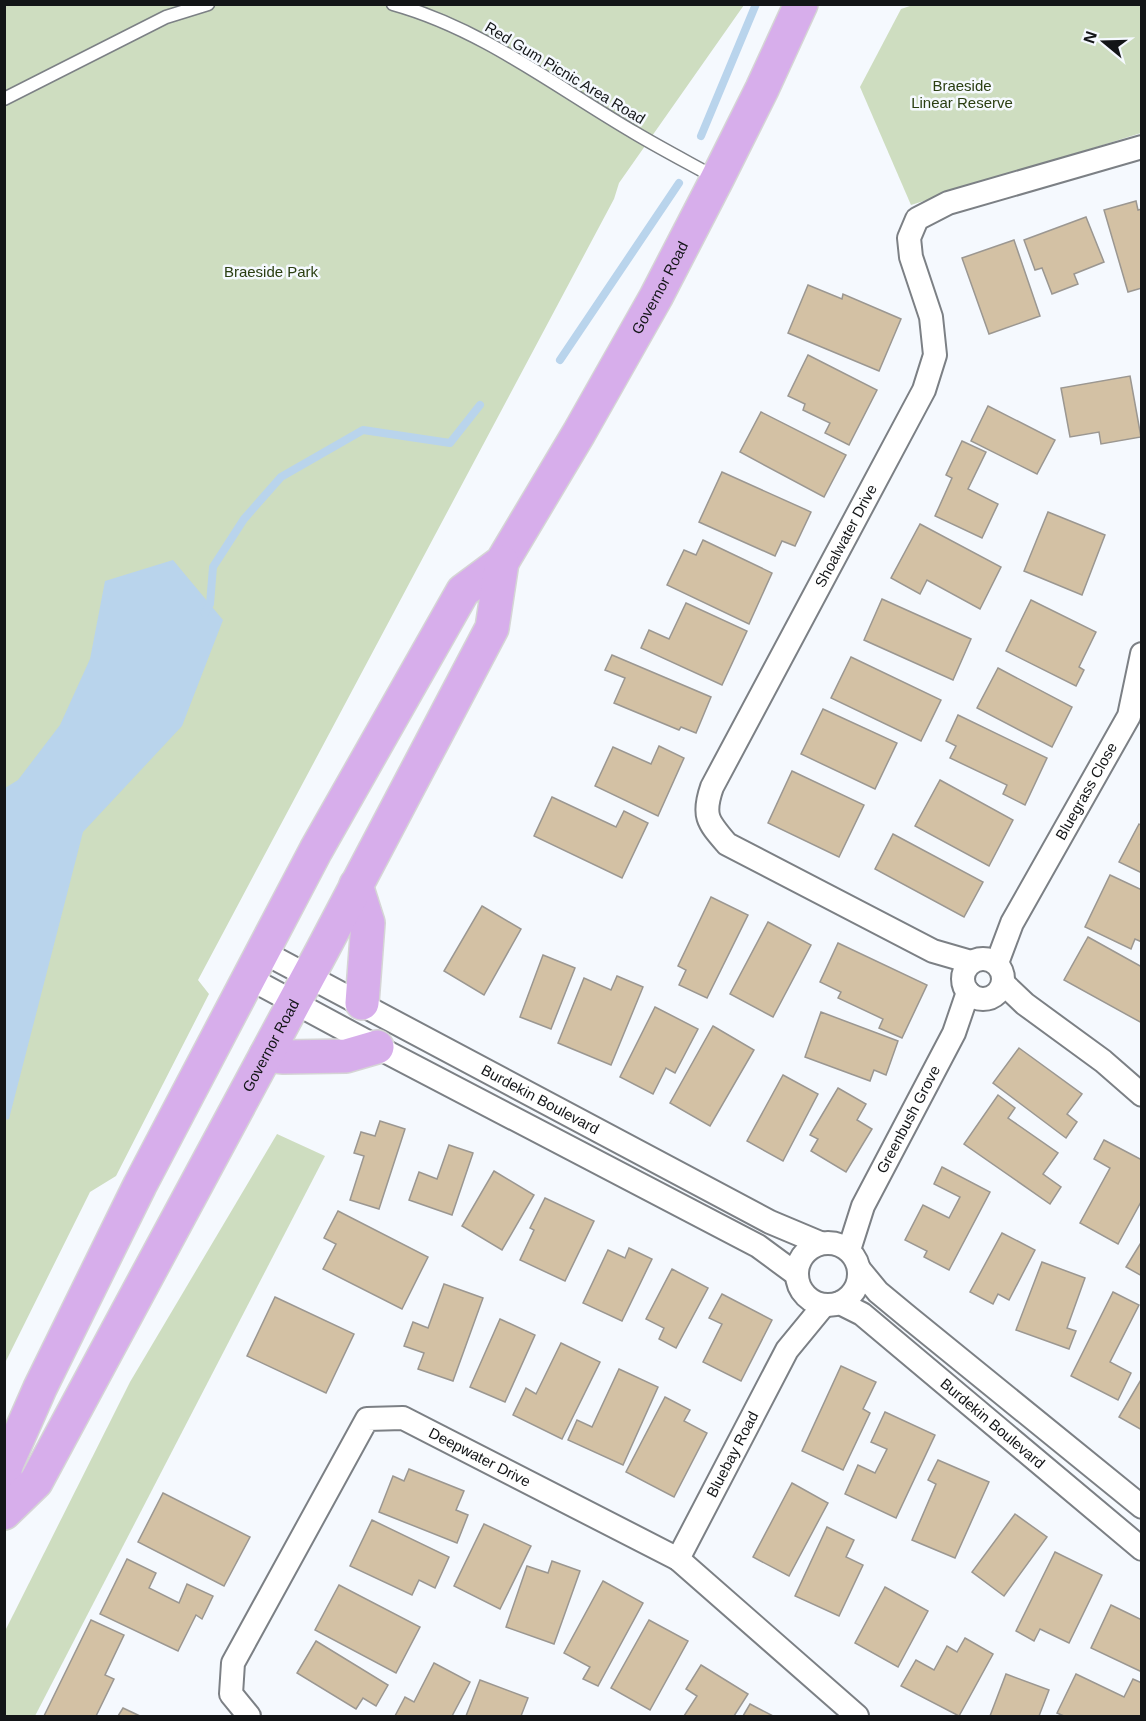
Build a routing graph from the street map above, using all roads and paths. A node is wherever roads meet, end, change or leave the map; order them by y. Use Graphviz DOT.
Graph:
graph roads {
  1 [pos="208,4"];
  2 [pos="393,4"];
  3 [pos="801,4"];
  4 [pos="4,99"];
  5 [pos="1142,147"];
  6 [pos="717,179"];
  7 [pos="502,562"];
  8 [pos="1142,654"];
  9 [pos="356,885"];
  10 [pos="256,965"];
  11 [pos="983,979"];
  12 [pos="301,988"];
  13 [pos="362,1003"];
  14 [pos="377,1047"];
  15 [pos="266,1055"];
  16 [pos="1142,1095"];
  17 [pos="840,1251"];
  18 [pos="799,1283"];
  19 [pos="832,1304"];
  20 [pos="787,1350"];
  21 [pos="4,1473"];
  22 [pos="1142,1507"];
  23 [pos="4,1513"];
  24 [pos="1142,1549"];
  25 [pos="678,1558"];
  26 [pos="249,1716"];
  27 [pos="857,1716"];
  1 -- 4 [label="lane"];
  2 -- 6 [label="lane, Red Gum Picnic Area Road"];
  3 -- 6 [label="main road, Governor Road"];
  5 -- 11 [label="street, Shoalwater Drive"];
  6 -- 7 [label="main road, Governor Road"];
  7 -- 9 [label="main road, Governor Road"];
  7 -- 10 [label="main road, Governor Road"];
  8 -- 11 [label="street, Bluegrass Close"];
  9 -- 12 [label="main road, Governor Road"];
  9 -- 13 [label="main road"];
  10 -- 12 [label="street, Burdekin Boulevard"];
  10 -- 21 [label="main road, Governor Road"];
  11 -- 16 [label="street"];
  11 -- 17 [label="street, Greenbush Grove"];
  12 -- 13 [label="street, Burdekin Boulevard"];
  12 -- 14 [label="street, Burdekin Boulevard"];
  12 -- 15 [label="main road, Governor Road"];
  13 -- 17 [label="street, Burdekin Boulevard"];
  14 -- 15 [label="main road"];
  14 -- 18 [label="street, Burdekin Boulevard"];
  15 -- 23 [label="main road, Governor Road"];
  17 -- 18 [label="street"];
  17 -- 19 [label="street"];
  17 -- 22 [label="street, Burdekin Boulevard"];
  18 -- 19 [label="street"];
  18 -- 20 [label="street, Bluebay Road"];
  19 -- 20 [label="street, Bluebay Road"];
  19 -- 24 [label="street, Burdekin Boulevard"];
  20 -- 25 [label="street, Bluebay Road"];
  25 -- 26 [label="street, Deepwater Drive"];
  25 -- 27 [label="street, Deepwater Drive"];
}
